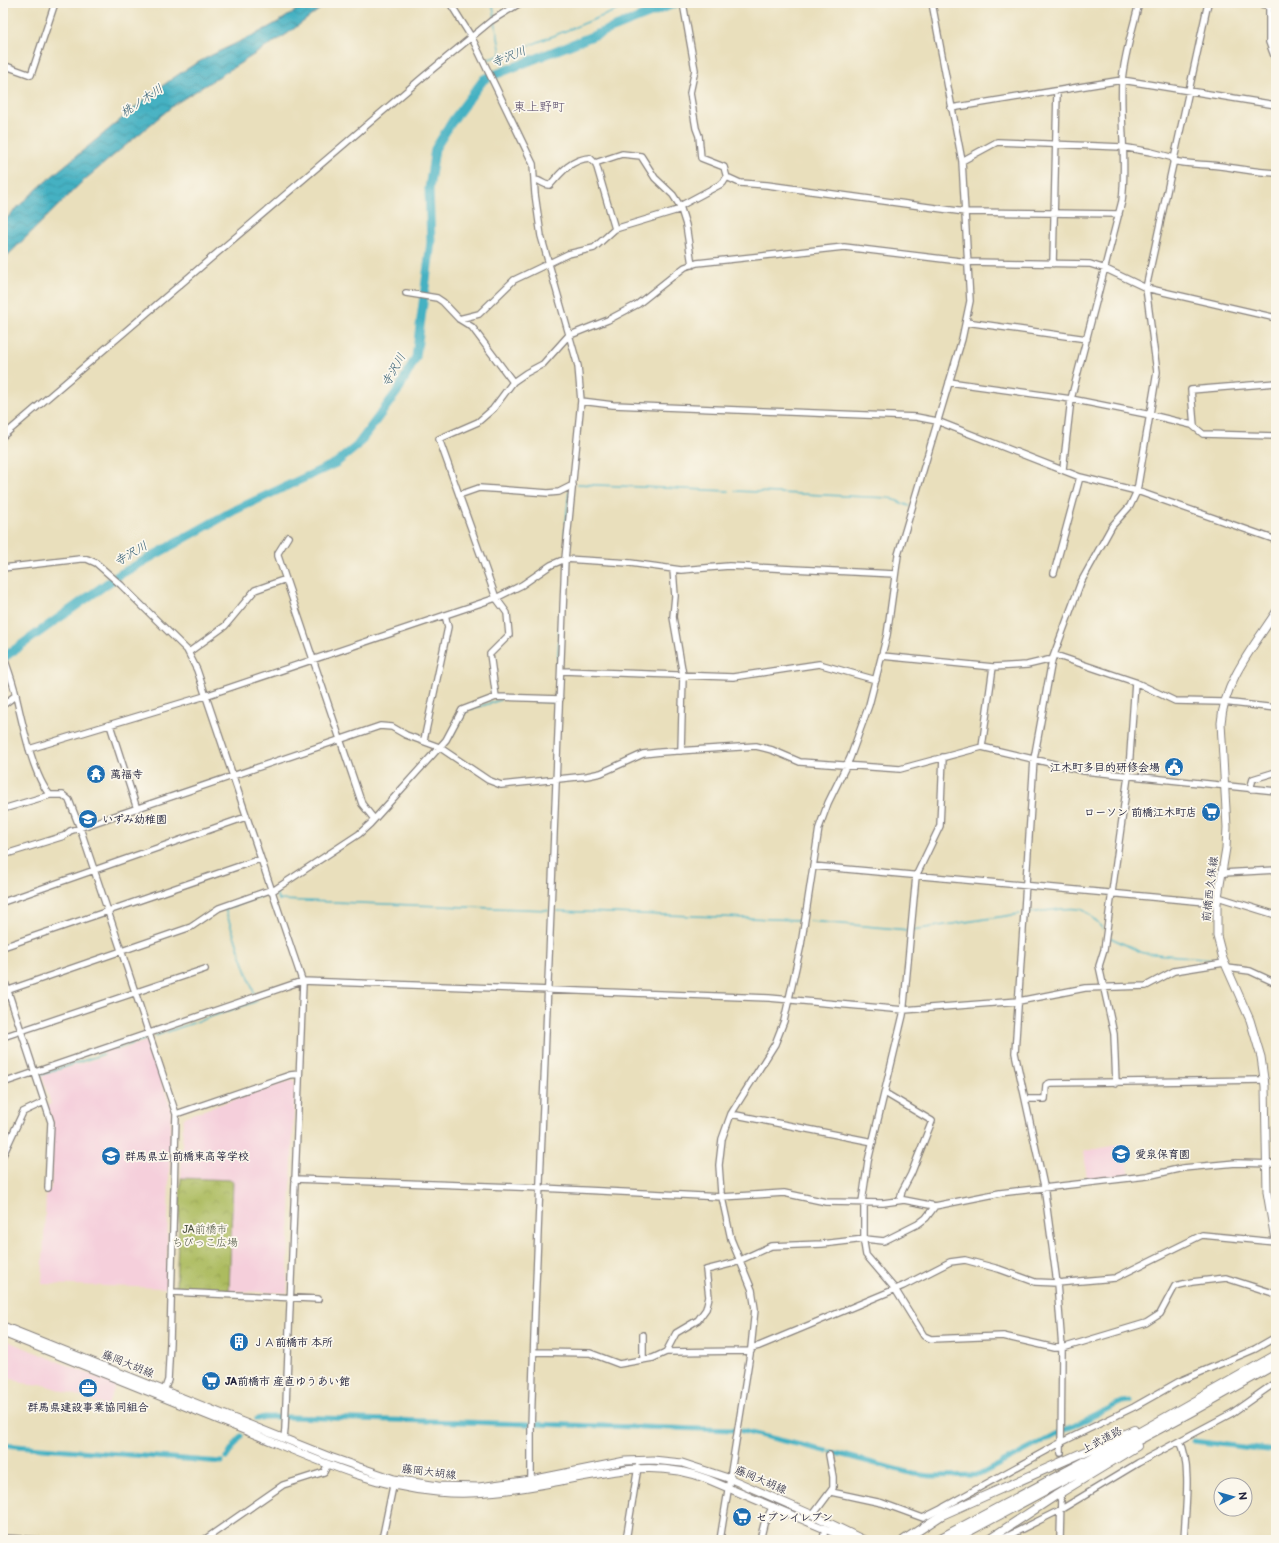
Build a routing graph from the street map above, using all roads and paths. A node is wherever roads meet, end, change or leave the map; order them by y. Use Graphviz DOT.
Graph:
graph roads {
  1 [pos="55,3"];
  2 [pos="450,3"];
  3 [pos="520,3"];
  4 [pos="683,3"];
  5 [pos="932,3"];
  6 [pos="1139,3"];
  7 [pos="1208,3"];
  8 [pos="1256,3"];
  9 [pos="1268,4"];
  10 [pos="1276,7"];
  11 [pos="472,38"];
  12 [pos="1276,61"];
  13 [pos="3,66"];
  14 [pos="1122,80"];
  15 [pos="1189,90"];
  16 [pos="1057,91"];
  17 [pos="1276,105"];
  18 [pos="951,108"];
  19 [pos="1056,144"];
  20 [pos="1122,147"];
  21 [pos="1173,159"];
  22 [pos="962,162"];
  23 [pos="595,163"];
  24 [pos="1276,173"];
  25 [pos="727,178"];
  26 [pos="535,180"];
  27 [pos="680,206"];
  28 [pos="965,212"];
  29 [pos="1054,214"];
  30 [pos="1119,214"];
  31 [pos="615,229"];
  32 [pos="968,262"];
  33 [pos="550,263"];
  34 [pos="1053,264"];
  35 [pos="692,265"];
  36 [pos="1106,269"];
  37 [pos="1146,288"];
  38 [pos="409,294"];
  39 [pos="1276,318"];
  40 [pos="459,319"];
  41 [pos="966,322"];
  42 [pos="570,334"];
  43 [pos="1087,339"];
  44 [pos="513,382"];
  45 [pos="949,382"];
  46 [pos="1276,383"];
  47 [pos="1071,399"];
  48 [pos="581,401"];
  49 [pos="1151,415"];
  50 [pos="937,421"];
  51 [pos="1194,426"];
  52 [pos="3,436"];
  53 [pos="1276,436"];
  54 [pos="1063,470"];
  55 [pos="1080,477"];
  56 [pos="573,485"];
  57 [pos="1137,491"];
  58 [pos="459,495"];
  59 [pos="288,538"];
  60 [pos="1276,540"];
  61 [pos="565,559"];
  62 [pos="3,568"];
  63 [pos="673,569"];
  64 [pos="1054,573"];
  65 [pos="895,574"];
  66 [pos="286,579"];
  67 [pos="496,598"];
  68 [pos="1276,612"];
  69 [pos="445,616"];
  70 [pos="1269,622"];
  71 [pos="1276,627"];
  72 [pos="188,652"];
  73 [pos="3,655"];
  74 [pos="882,656"];
  75 [pos="1053,658"];
  76 [pos="313,660"];
  77 [pos="993,667"];
  78 [pos="562,670"];
  79 [pos="683,675"];
  80 [pos="876,680"];
  81 [pos="1135,682"];
  82 [pos="16,695"];
  83 [pos="205,696"];
  84 [pos="496,697"];
  85 [pos="560,698"];
  86 [pos="1223,702"];
  87 [pos="3,705"];
  88 [pos="1276,708"];
  89 [pos="110,725"];
  90 [pos="340,740"];
  91 [pos="424,740"];
  92 [pos="439,747"];
  93 [pos="982,747"];
  94 [pos="29,749"];
  95 [pos="681,751"];
  96 [pos="943,757"];
  97 [pos="1034,759"];
  98 [pos="847,765"];
  99 [pos="1276,772"];
  100 [pos="232,776"];
  101 [pos="1128,777"];
  102 [pos="558,779"];
  103 [pos="1226,787"];
  104 [pos="1250,789"];
  105 [pos="1276,792"];
  106 [pos="50,795"];
  107 [pos="3,809"];
  108 [pos="137,809"];
  109 [pos="246,816"];
  110 [pos="374,819"];
  111 [pos="80,828"];
  112 [pos="3,856"];
  113 [pos="260,859"];
  114 [pos="813,866"];
  115 [pos="94,870"];
  116 [pos="1276,870"];
  117 [pos="1223,873"];
  118 [pos="916,876"];
  119 [pos="1026,885"];
  120 [pos="270,891"];
  121 [pos="1110,893"];
  122 [pos="1218,900"];
  123 [pos="3,902"];
  124 [pos="109,911"];
  125 [pos="1276,915"];
  126 [pos="3,947"];
  127 [pos="122,950"];
  128 [pos="1225,966"];
  129 [pos="205,969"];
  130 [pos="3,976"];
  131 [pos="302,981"];
  132 [pos="1276,983"];
  133 [pos="1104,987"];
  134 [pos="549,989"];
  135 [pos="5,991"];
  136 [pos="136,992"];
  137 [pos="790,999"];
  138 [pos="1019,1001"];
  139 [pos="904,1010"];
  140 [pos="21,1031"];
  141 [pos="150,1033"];
  142 [pos="3,1037"];
  143 [pos="34,1072"];
  144 [pos="299,1074"];
  145 [pos="1265,1080"];
  146 [pos="3,1083"];
  147 [pos="1116,1083"];
  148 [pos="885,1093"];
  149 [pos="1026,1099"];
  150 [pos="44,1102"];
  151 [pos="176,1114"];
  152 [pos="731,1114"];
  153 [pos="873,1142"];
  154 [pos="3,1155"];
  155 [pos="1265,1164"];
  156 [pos="1276,1164"];
  157 [pos="294,1179"];
  158 [pos="1044,1186"];
  159 [pos="48,1188"];
  160 [pos="541,1188"];
  161 [pos="722,1197"];
  162 [pos="900,1200"];
  163 [pos="863,1203"];
  164 [pos="935,1206"];
  165 [pos="1273,1211"];
  166 [pos="865,1239"];
  167 [pos="1276,1244"];
  168 [pos="739,1261"];
  169 [pos="1057,1284"];
  170 [pos="895,1289"];
  171 [pos="172,1292"];
  172 [pos="1276,1294"];
  173 [pos="290,1297"];
  174 [pos="318,1299"];
  175 [pos="3,1326"];
  176 [pos="3,1333"];
  177 [pos="643,1335"];
  178 [pos="1276,1337"];
  179 [pos="1276,1342"];
  180 [pos="1062,1348"];
  181 [pos="1254,1349"];
  182 [pos="751,1350"];
  183 [pos="534,1352"];
  184 [pos="666,1352"];
  185 [pos="1276,1355"];
  186 [pos="643,1360"];
  187 [pos="1276,1364"];
  188 [pos="1276,1382"];
  189 [pos="164,1394"];
  190 [pos="1179,1418"];
  191 [pos="1162,1419"];
  192 [pos="284,1438"];
  193 [pos="1180,1441"];
  194 [pos="1062,1442"];
  195 [pos="1061,1453"];
  196 [pos="829,1455"];
  197 [pos="328,1464"];
  198 [pos="638,1467"];
  199 [pos="731,1479"];
  200 [pos="531,1483"];
  201 [pos="393,1486"];
  202 [pos="730,1488"];
  203 [pos="831,1492"];
  204 [pos="1061,1496"];
  205 [pos="773,1506"];
  206 [pos="1060,1510"];
  207 [pos="942,1512"];
  208 [pos="813,1515"];
  209 [pos="825,1528"];
  210 [pos="3,1538"];
  211 [pos="41,1540"];
  212 [pos="204,1540"];
  213 [pos="382,1540"];
  214 [pos="626,1540"];
  215 [pos="720,1540"];
  216 [pos="760,1540"];
  217 [pos="823,1540"];
  218 [pos="851,1540"];
  219 [pos="864,1540"];
  220 [pos="904,1540"];
  221 [pos="937,1540"];
  222 [pos="953,1540"];
  223 [pos="988,1540"];
  224 [pos="1000,1540"];
  225 [pos="1060,1540"];
  226 [pos="1184,1540"];
  1 -- 13 [label="street"];
  2 -- 11 [label="street"];
  3 -- 11 [label="street"];
  4 -- 25 [label="street"];
  5 -- 18 [label="street"];
  6 -- 14 [label="street"];
  7 -- 15 [label="street"];
  8 -- 9 [label="street"];
  9 -- 10 [label="street"];
  9 -- 12 [label="street"];
  11 -- 26 [label="street"];
  11 -- 52 [label="street"];
  14 -- 15 [label="street"];
  14 -- 16 [label="street"];
  14 -- 20 [label="street"];
  15 -- 17 [label="street"];
  15 -- 21 [label="street"];
  16 -- 18 [label="street"];
  16 -- 19 [label="street"];
  18 -- 22 [label="street"];
  19 -- 20 [label="street"];
  19 -- 22 [label="street"];
  19 -- 29 [label="street"];
  20 -- 21 [label="street"];
  20 -- 30 [label="street"];
  21 -- 24 [label="street"];
  21 -- 37 [label="street"];
  22 -- 28 [label="street"];
  23 -- 26 [label="street"];
  23 -- 27 [label="street"];
  23 -- 31 [label="street"];
  25 -- 27 [label="street"];
  25 -- 28 [label="street"];
  26 -- 33 [label="street"];
  27 -- 31 [label="street"];
  27 -- 35 [label="street"];
  28 -- 29 [label="street"];
  28 -- 32 [label="street"];
  29 -- 30 [label="street"];
  29 -- 34 [label="street"];
  30 -- 36 [label="street"];
  31 -- 33 [label="street"];
  32 -- 34 [label="street"];
  32 -- 35 [label="street"];
  32 -- 41 [label="street"];
  33 -- 40 [label="street"];
  33 -- 42 [label="street"];
  34 -- 36 [label="street"];
  35 -- 42 [label="street"];
  36 -- 37 [label="street"];
  36 -- 43 [label="street"];
  37 -- 39 [label="street"];
  37 -- 49 [label="street"];
  38 -- 40 [label="street"];
  40 -- 44 [label="street"];
  41 -- 43 [label="street"];
  41 -- 45 [label="street"];
  42 -- 44 [label="street"];
  42 -- 48 [label="street"];
  43 -- 47 [label="street"];
  44 -- 58 [label="street"];
  45 -- 47 [label="street"];
  45 -- 50 [label="street"];
  46 -- 51 [label="street"];
  47 -- 49 [label="street"];
  47 -- 54 [label="street"];
  48 -- 50 [label="street"];
  48 -- 56 [label="street"];
  49 -- 51 [label="street"];
  49 -- 57 [label="street"];
  50 -- 54 [label="street"];
  50 -- 65 [label="street"];
  51 -- 53 [label="street"];
  54 -- 55 [label="street"];
  55 -- 57 [label="street"];
  55 -- 64 [label="street"];
  56 -- 58 [label="street"];
  56 -- 61 [label="street"];
  57 -- 60 [label="street"];
  57 -- 75 [label="street"];
  58 -- 67 [label="street"];
  59 -- 66 [label="street"];
  61 -- 63 [label="street"];
  61 -- 67 [label="street"];
  61 -- 78 [label="street"];
  62 -- 72 [label="street"];
  63 -- 65 [label="street"];
  63 -- 79 [label="street"];
  65 -- 74 [label="street"];
  66 -- 72 [label="street"];
  66 -- 76 [label="street"];
  67 -- 69 [label="street"];
  67 -- 84 [label="street"];
  68 -- 70 [label="main road, 前橋西久保線"];
  69 -- 76 [label="street"];
  69 -- 91 [label="street"];
  70 -- 71 [label="street"];
  70 -- 86 [label="main road, 前橋西久保線"];
  72 -- 83 [label="street"];
  73 -- 82 [label="street"];
  74 -- 77 [label="street"];
  74 -- 80 [label="street"];
  75 -- 77 [label="street"];
  75 -- 81 [label="street"];
  75 -- 97 [label="street"];
  76 -- 83 [label="street"];
  76 -- 90 [label="street"];
  77 -- 93 [label="street"];
  78 -- 79 [label="street"];
  78 -- 85 [label="street"];
  79 -- 80 [label="street"];
  79 -- 95 [label="street"];
  80 -- 98 [label="street"];
  81 -- 86 [label="street"];
  81 -- 101 [label="street"];
  82 -- 87 [label="street"];
  82 -- 94 [label="street"];
  83 -- 89 [label="street"];
  83 -- 100 [label="street"];
  84 -- 85 [label="street"];
  84 -- 92 [label="street"];
  85 -- 102 [label="street"];
  86 -- 88 [label="street"];
  86 -- 103 [label="main road, 前橋西久保線"];
  89 -- 94 [label="street"];
  89 -- 108 [label="street"];
  90 -- 91 [label="street"];
  90 -- 100 [label="street"];
  90 -- 110 [label="street"];
  91 -- 92 [label="street"];
  92 -- 102 [label="street"];
  92 -- 110 [label="street"];
  93 -- 96 [label="street"];
  93 -- 97 [label="street"];
  94 -- 106 [label="street"];
  95 -- 98 [label="street"];
  95 -- 102 [label="street"];
  96 -- 98 [label="street"];
  96 -- 118 [label="street"];
  97 -- 101 [label="street"];
  97 -- 119 [label="street"];
  98 -- 114 [label="street"];
  99 -- 104 [label="street"];
  100 -- 108 [label="street"];
  100 -- 109 [label="street"];
  101 -- 103 [label="street"];
  101 -- 121 [label="street"];
  102 -- 134 [label="street"];
  103 -- 104 [label="street"];
  103 -- 117 [label="main road, 前橋西久保線"];
  104 -- 105 [label="street"];
  106 -- 107 [label="street"];
  106 -- 111 [label="street"];
  108 -- 111 [label="street"];
  109 -- 113 [label="street"];
  109 -- 115 [label="street"];
  110 -- 120 [label="street"];
  111 -- 112 [label="street"];
  111 -- 115 [label="street"];
  113 -- 120 [label="street"];
  113 -- 124 [label="street"];
  114 -- 118 [label="street"];
  114 -- 137 [label="street"];
  115 -- 123 [label="street"];
  115 -- 124 [label="street"];
  116 -- 117 [label="street"];
  117 -- 122 [label="main road, 前橋西久保線"];
  118 -- 119 [label="street"];
  118 -- 139 [label="street"];
  119 -- 121 [label="street"];
  119 -- 138 [label="street"];
  120 -- 127 [label="street"];
  120 -- 131 [label="street"];
  121 -- 122 [label="street"];
  121 -- 133 [label="street"];
  122 -- 125 [label="street"];
  122 -- 128 [label="main road, 前橋西久保線"];
  124 -- 126 [label="street"];
  124 -- 127 [label="street"];
  127 -- 135 [label="street"];
  127 -- 136 [label="street"];
  128 -- 132 [label="street"];
  128 -- 133 [label="street"];
  128 -- 145 [label="main road, 前橋西久保線"];
  129 -- 136 [label="street"];
  130 -- 135 [label="street"];
  131 -- 134 [label="street"];
  131 -- 141 [label="street"];
  131 -- 144 [label="street"];
  133 -- 138 [label="street"];
  133 -- 147 [label="street"];
  134 -- 137 [label="street"];
  134 -- 160 [label="street"];
  135 -- 140 [label="street"];
  136 -- 140 [label="street"];
  136 -- 141 [label="street"];
  137 -- 139 [label="street"];
  137 -- 152 [label="street"];
  138 -- 139 [label="street"];
  138 -- 149 [label="street"];
  139 -- 148 [label="street"];
  140 -- 142 [label="street"];
  140 -- 143 [label="street"];
  141 -- 143 [label="street"];
  141 -- 151 [label="street"];
  143 -- 146 [label="street"];
  143 -- 150 [label="street"];
  144 -- 151 [label="street"];
  144 -- 157 [label="street"];
  145 -- 147 [label="street"];
  145 -- 155 [label="main road, 前橋西久保線"];
  147 -- 149 [label="street"];
  148 -- 153 [label="street"];
  148 -- 162 [label="street"];
  149 -- 158 [label="street"];
  150 -- 154 [label="street"];
  150 -- 159 [label="street"];
  151 -- 171 [label="street"];
  152 -- 153 [label="street"];
  152 -- 161 [label="street"];
  153 -- 163 [label="street"];
  155 -- 156 [label="street"];
  155 -- 158 [label="street"];
  155 -- 165 [label="main road, 前橋西久保線"];
  157 -- 160 [label="street"];
  157 -- 173 [label="street"];
  158 -- 164 [label="street"];
  158 -- 169 [label="street"];
  160 -- 161 [label="street"];
  160 -- 183 [label="street"];
  161 -- 163 [label="street"];
  161 -- 168 [label="street"];
  162 -- 163 [label="street"];
  162 -- 164 [label="street"];
  163 -- 166 [label="street"];
  164 -- 166 [label="street"];
  165 -- 167 [label="main road, 前橋西久保線"];
  166 -- 168 [label="street"];
  166 -- 170 [label="street"];
  167 -- 169 [label="street"];
  168 -- 182 [label="street"];
  168 -- 184 [label="street"];
  169 -- 170 [label="street"];
  169 -- 180 [label="street"];
  170 -- 180 [label="street"];
  170 -- 182 [label="street"];
  171 -- 173 [label="street"];
  171 -- 189 [label="street"];
  172 -- 180 [label="street"];
  173 -- 174 [label="street"];
  173 -- 192 [label="street"];
  175 -- 189 [label="main road, 藤岡大胡線"];
  176 -- 189 [label="main road, 藤岡大胡線"];
  177 -- 186 [label="street"];
  178 -- 181 [label="street"];
  179 -- 181 [label="street"];
  180 -- 194 [label="street"];
  181 -- 194 [label="street"];
  182 -- 184 [label="street"];
  182 -- 199 [label="street"];
  183 -- 186 [label="street"];
  183 -- 200 [label="street"];
  184 -- 186 [label="street"];
  185 -- 191 [label="highway, 上武道路"];
  187 -- 190 [label="highway, 上武道路"];
  188 -- 193 [label="street"];
  189 -- 192 [label="main road, 藤岡大胡線"];
  189 -- 197 [label="main road, 藤岡大胡線"];
  190 -- 222 [label="highway, 上武道路"];
  190 -- 223 [label="highway"];
  191 -- 207 [label="highway"];
  191 -- 221 [label="highway, 上武道路"];
  192 -- 200 [label="main road, 藤岡大胡線"];
  193 -- 206 [label="street"];
  193 -- 226 [label="street"];
  194 -- 195 [label="street"];
  194 -- 207 [label="street"];
  196 -- 203 [label="street"];
  197 -- 201 [label="main road, 藤岡大胡線"];
  197 -- 212 [label="street"];
  198 -- 200 [label="main road, 藤岡大胡線"];
  198 -- 202 [label="main road, 藤岡大胡線"];
  198 -- 214 [label="street"];
  199 -- 200 [label="main road, 藤岡大胡線"];
  199 -- 202 [label="street"];
  199 -- 208 [label="main road, 藤岡大胡線"];
  200 -- 201 [label="main road, 藤岡大胡線"];
  201 -- 213 [label="street"];
  202 -- 205 [label="main road, 藤岡大胡線"];
  202 -- 215 [label="street"];
  203 -- 207 [label="street"];
  203 -- 208 [label="street"];
  204 -- 206 [label="street"];
  205 -- 209 [label="main road, 藤岡大胡線"];
  205 -- 216 [label="street"];
  206 -- 224 [label="street"];
  206 -- 225 [label="street"];
  207 -- 220 [label="highway"];
  208 -- 219 [label="main road, 藤岡大胡線"];
  209 -- 217 [label="street"];
  209 -- 218 [label="main road, 藤岡大胡線"];
  210 -- 211 [label="street"];
}
